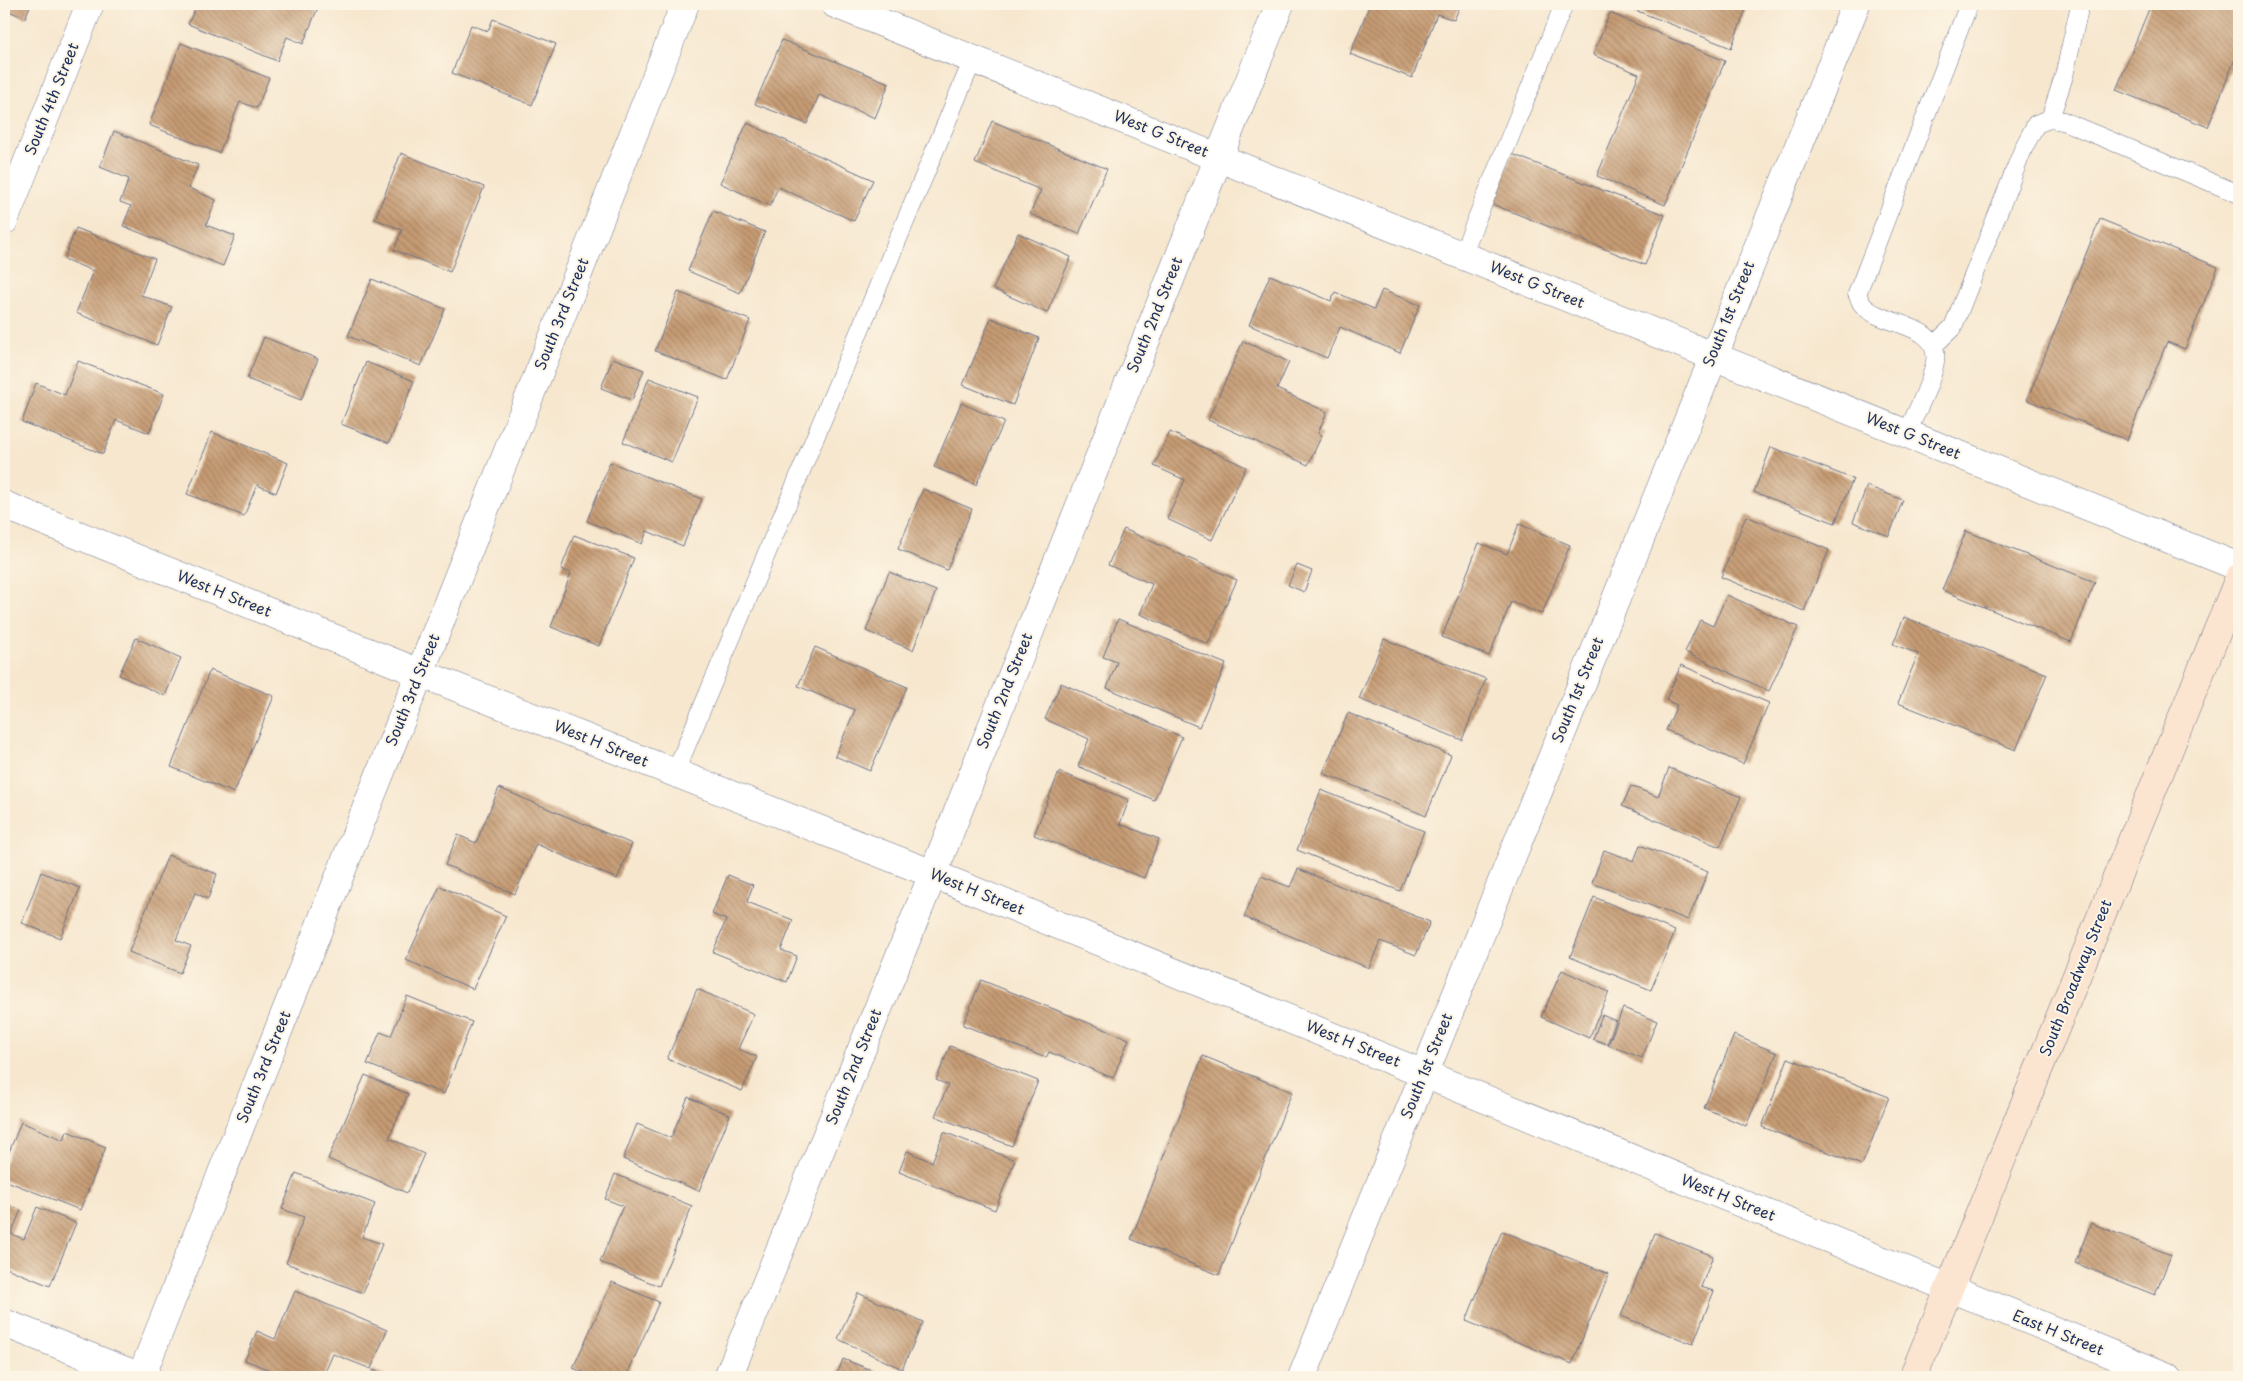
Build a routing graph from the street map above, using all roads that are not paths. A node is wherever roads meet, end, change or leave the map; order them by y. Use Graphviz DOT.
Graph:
graph roads {
  1 [pos="90,4"];
  2 [pos="685,4"];
  3 [pos="835,4"];
  4 [pos="1280,4"];
  5 [pos="1564,4"];
  6 [pos="1856,4"];
  7 [pos="1969,4"];
  8 [pos="2078,4"];
  9 [pos="973,59"];
  10 [pos="2050,119"];
  11 [pos="1218,157"];
  12 [pos="2239,194"];
  13 [pos="4,221"];
  14 [pos="1462,255"];
  15 [pos="1933,346"];
  16 [pos="1712,355"];
  17 [pos="1907,434"];
  18 [pos="4,505"];
  19 [pos="2239,567"];
  20 [pos="2239,578"];
  21 [pos="420,673"];
  22 [pos="675,773"];
  23 [pos="933,874"];
  24 [pos="1425,1073"];
  25 [pos="1948,1288"];
  26 [pos="4,1323"];
  27 [pos="141,1377"];
  28 [pos="728,1377"];
  29 [pos="1302,1377"];
  30 [pos="1913,1377"];
  31 [pos="2168,1377"];
  1 -- 13 [label="street, South 4th Street"];
  2 -- 21 [label="street, South 3rd Street"];
  3 -- 9 [label="street, West G Street"];
  4 -- 11 [label="street, South 2nd Street"];
  5 -- 14 [label="lane"];
  6 -- 16 [label="street, South 1st Street"];
  7 -- 15 [label="lane"];
  8 -- 10 [label="lane"];
  9 -- 11 [label="street, West G Street"];
  9 -- 22 [label="lane"];
  10 -- 12 [label="lane"];
  10 -- 15 [label="lane"];
  11 -- 14 [label="street, West G Street"];
  11 -- 23 [label="street, South 2nd Street"];
  14 -- 16 [label="street, West G Street"];
  15 -- 17 [label="lane"];
  16 -- 17 [label="street, West G Street"];
  16 -- 24 [label="street, South 1st Street"];
  17 -- 19 [label="street, West G Street"];
  18 -- 21 [label="street, West H Street"];
  20 -- 25 [label="main road, South Broadway Street"];
  21 -- 22 [label="street, West H Street"];
  21 -- 27 [label="street, South 3rd Street"];
  22 -- 23 [label="street, West H Street"];
  23 -- 24 [label="street, West H Street"];
  23 -- 28 [label="street, South 2nd Street"];
  24 -- 25 [label="street, West H Street"];
  24 -- 29 [label="street, South 1st Street"];
  25 -- 30 [label="main road, South Broadway Street"];
  25 -- 31 [label="street, East H Street"];
  26 -- 27 [label="street"];
}
